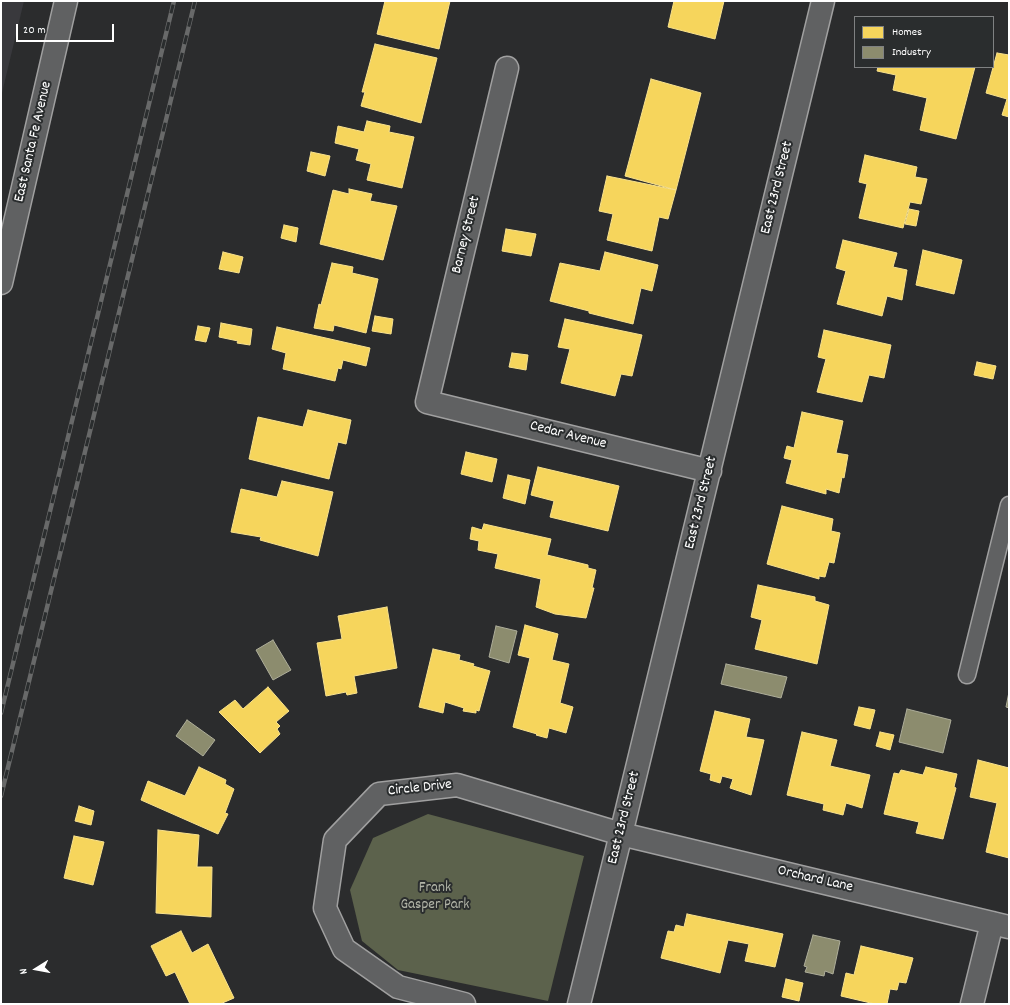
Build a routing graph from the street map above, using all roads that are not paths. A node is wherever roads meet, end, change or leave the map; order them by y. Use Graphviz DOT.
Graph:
graph roads {
  1 [pos="66,1"];
  2 [pos="823,1"];
  3 [pos="507,68"];
  4 [pos="1,283"];
  5 [pos="427,402"];
  6 [pos="710,471"];
  7 [pos="1009,505"];
  8 [pos="967,675"];
  9 [pos="621,834"];
  10 [pos="1000,925"];
  11 [pos="464,1004"];
  12 [pos="579,1004"];
  13 [pos="972,1004"];
  1 -- 4 [label="street, East Santa Fe Avenue"];
  2 -- 6 [label="street, East 23rd Street"];
  3 -- 5 [label="street, Barney Street"];
  5 -- 6 [label="street, Cedar Avenue"];
  6 -- 9 [label="street, East 23rd Street"];
  7 -- 8 [label="lane"];
  9 -- 10 [label="street, Orchard Lane"];
  9 -- 11 [label="street, Circle Drive"];
  9 -- 12 [label="street, East 23rd Street"];
  10 -- 13 [label="street"];
}
